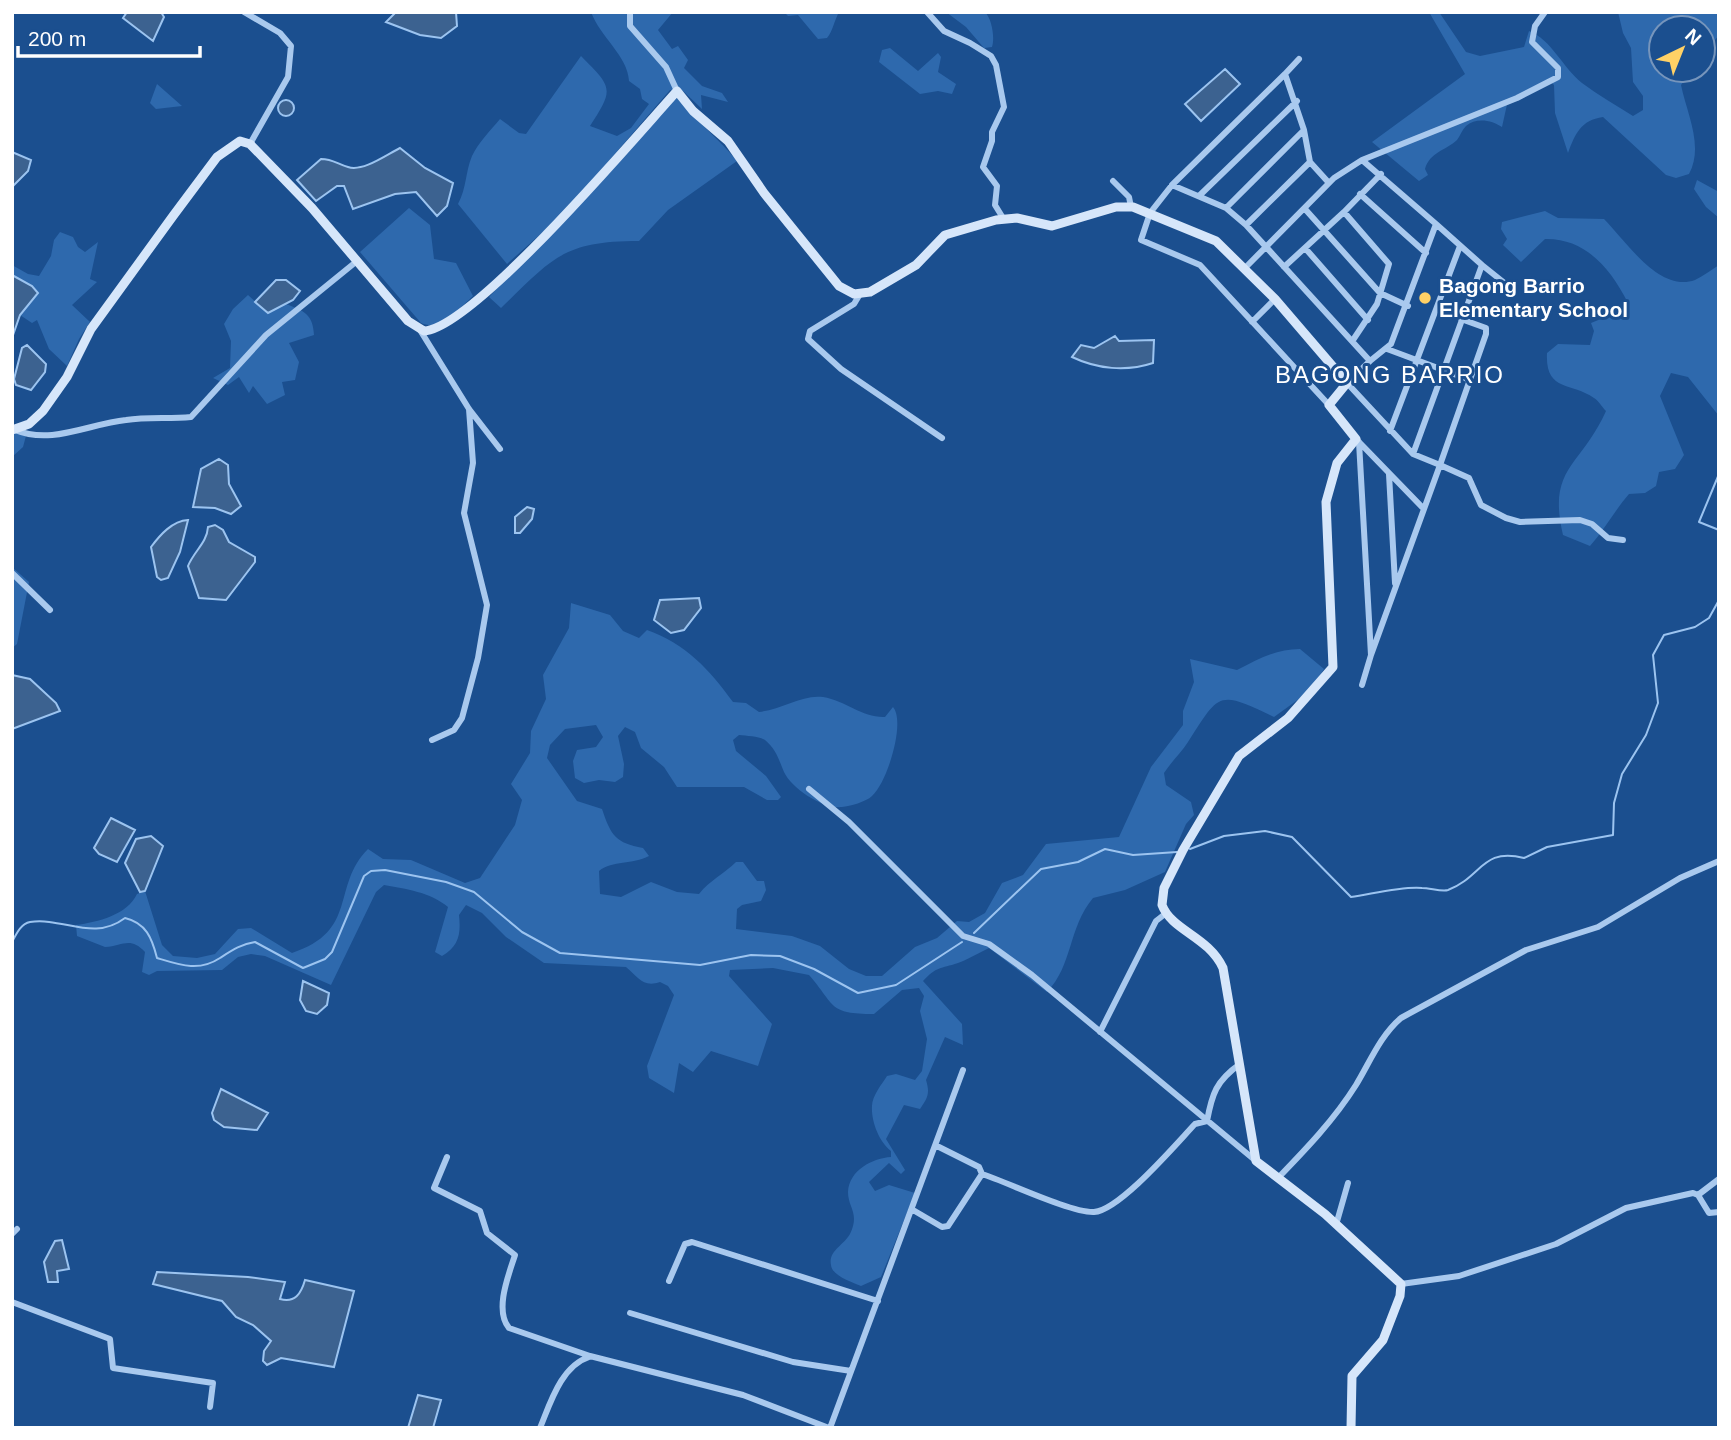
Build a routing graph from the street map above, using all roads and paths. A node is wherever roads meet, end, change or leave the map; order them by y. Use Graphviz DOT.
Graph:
graph roads {
  1 [pos="244,12"];
  2 [pos="630,12"];
  3 [pos="927,12"];
  4 [pos="1545,12"];
  5 [pos="1299,59"];
  6 [pos="1286,74"];
  7 [pos="677,91"];
  8 [pos="1297,101"];
  9 [pos="1304,130"];
  10 [pos="250,144"];
  11 [pos="1362,160"];
  12 [pos="1310,162"];
  13 [pos="1381,174"];
  14 [pos="1113,181"];
  15 [pos="1329,183"];
  16 [pos="1172,185"];
  17 [pos="1360,194"];
  18 [pos="1199,196"];
  19 [pos="1131,206"];
  20 [pos="1226,208"];
  21 [pos="1305,209"];
  22 [pos="1344,212"];
  23 [pos="1150,213"];
  24 [pos="1003,218"];
  25 [pos="1436,224"];
  26 [pos="1246,225"];
  27 [pos="1324,230"];
  28 [pos="1264,246"];
  29 [pos="1460,246"];
  30 [pos="1305,248"];
  31 [pos="1426,253"];
  32 [pos="357,261"];
  33 [pos="1482,265"];
  34 [pos="1284,267"];
  35 [pos="1245,268"];
  36 [pos="1507,285"];
  37 [pos="1380,293"];
  38 [pos="860,294"];
  39 [pos="1275,299"];
  40 [pos="1408,306"];
  41 [pos="1461,319"];
  42 [pos="1368,320"];
  43 [pos="1252,322"];
  44 [pos="421,330"];
  45 [pos="1353,341"];
  46 [pos="1387,349"];
  47 [pos="1417,360"];
  48 [pos="1370,361"];
  49 [pos="1442,370"];
  50 [pos="1470,380"];
  51 [pos="1347,383"];
  52 [pos="1329,405"];
  53 [pos="469,409"];
  54 [pos="13,430"];
  55 [pos="1390,431"];
  56 [pos="942,438"];
  57 [pos="1357,441"];
  58 [pos="500,449"];
  59 [pos="1413,454"];
  60 [pos="1440,465"];
  61 [pos="1390,474"];
  62 [pos="1423,508"];
  63 [pos="1623,540"];
  64 [pos="12,573"];
  65 [pos="1395,588"];
  66 [pos="50,610"];
  67 [pos="1371,655"];
  68 [pos="1362,685"];
  69 [pos="432,740"];
  70 [pos="808,789"];
  71 [pos="1719,861"];
  72 [pos="1166,914"];
  73 [pos="1100,1032"];
  74 [pos="1240,1064"];
  75 [pos="963,1070"];
  76 [pos="1207,1122"];
  77 [pos="937,1146"];
  78 [pos="447,1157"];
  79 [pos="1256,1161"];
  80 [pos="982,1174"];
  81 [pos="1278,1178"];
  82 [pos="1719,1179"];
  83 [pos="1348,1183"];
  84 [pos="1698,1195"];
  85 [pos="913,1210"];
  86 [pos="1719,1212"];
  87 [pos="1336,1225"];
  88 [pos="669,1281"];
  89 [pos="1401,1284"];
  90 [pos="878,1301"];
  91 [pos="12,1302"];
  92 [pos="630,1312"];
  93 [pos="590,1356"];
  94 [pos="851,1371"];
  95 [pos="210,1407"];
  96 [pos="540,1428"];
  97 [pos="829,1428"];
  98 [pos="1351,1428"];
  1 -- 10 [label="street"];
  2 -- 7 [label="street"];
  3 -- 24 [label="street"];
  4 -- 11 [label="street"];
  5 -- 6 [label="street"];
  6 -- 8 [label="street"];
  6 -- 16 [label="street"];
  7 -- 38 [label="street"];
  7 -- 44 [label="street"];
  8 -- 9 [label="street"];
  8 -- 18 [label="street"];
  9 -- 12 [label="street"];
  9 -- 20 [label="street"];
  10 -- 32 [label="street"];
  10 -- 54 [label="street"];
  11 -- 13 [label="street"];
  11 -- 15 [label="street"];
  12 -- 15 [label="street"];
  12 -- 26 [label="street"];
  13 -- 17 [label="street"];
  13 -- 25 [label="street"];
  14 -- 19 [label="street"];
  15 -- 21 [label="street"];
  16 -- 18 [label="street"];
  16 -- 23 [label="street"];
  17 -- 22 [label="street"];
  17 -- 31 [label="street"];
  18 -- 20 [label="street"];
  19 -- 23 [label="street"];
  19 -- 24 [label="street"];
  20 -- 26 [label="street"];
  21 -- 27 [label="street"];
  21 -- 28 [label="street"];
  22 -- 27 [label="street"];
  22 -- 37 [label="street"];
  23 -- 35 [label="street"];
  23 -- 43 [label="street"];
  24 -- 38 [label="street"];
  25 -- 29 [label="street"];
  25 -- 31 [label="street"];
  26 -- 28 [label="street"];
  27 -- 30 [label="street"];
  27 -- 37 [label="street"];
  28 -- 34 [label="street"];
  28 -- 35 [label="street"];
  29 -- 33 [label="street"];
  29 -- 47 [label="street"];
  30 -- 34 [label="street"];
  30 -- 42 [label="street"];
  31 -- 40 [label="street"];
  32 -- 44 [label="street"];
  32 -- 54 [label="street"];
  33 -- 36 [label="street"];
  33 -- 41 [label="street"];
  34 -- 45 [label="street"];
  35 -- 39 [label="street"];
  37 -- 40 [label="street"];
  37 -- 42 [label="street"];
  38 -- 56 [label="street"];
  39 -- 43 [label="street"];
  39 -- 51 [label="street"];
  40 -- 46 [label="street"];
  41 -- 49 [label="street"];
  41 -- 50 [label="street"];
  42 -- 45 [label="street"];
  43 -- 52 [label="street"];
  44 -- 53 [label="street"];
  45 -- 48 [label="street"];
  46 -- 47 [label="street"];
  46 -- 48 [label="street"];
  47 -- 49 [label="street"];
  47 -- 55 [label="street"];
  48 -- 51 [label="street"];
  49 -- 50 [label="street"];
  49 -- 59 [label="street"];
  50 -- 60 [label="street"];
  51 -- 52 [label="street"];
  51 -- 55 [label="street"];
  52 -- 57 [label="street"];
  53 -- 58 [label="street"];
  53 -- 69 [label="street"];
  55 -- 59 [label="street"];
  57 -- 61 [label="street"];
  57 -- 67 [label="street"];
  57 -- 72 [label="street"];
  59 -- 60 [label="street"];
  60 -- 62 [label="street"];
  60 -- 63 [label="street"];
  61 -- 62 [label="street"];
  61 -- 65 [label="street"];
  62 -- 65 [label="street"];
  64 -- 66 [label="street"];
  65 -- 67 [label="street"];
  67 -- 68 [label="street"];
  70 -- 73 [label="street"];
  71 -- 81 [label="street"];
  72 -- 73 [label="street"];
  72 -- 74 [label="street"];
  73 -- 76 [label="street"];
  74 -- 76 [label="street"];
  74 -- 79 [label="street"];
  75 -- 77 [label="street"];
  76 -- 79 [label="street"];
  76 -- 80 [label="street"];
  77 -- 80 [label="street"];
  77 -- 85 [label="street"];
  78 -- 93 [label="street"];
  79 -- 81 [label="street"];
  80 -- 85 [label="street"];
  81 -- 87 [label="street"];
  82 -- 84 [label="street"];
  83 -- 87 [label="street"];
  84 -- 86 [label="street"];
  84 -- 89 [label="street"];
  85 -- 90 [label="street"];
  87 -- 89 [label="street"];
  88 -- 90 [label="street"];
  89 -- 98 [label="street"];
  90 -- 94 [label="street"];
  91 -- 95 [label="street"];
  92 -- 94 [label="street"];
  93 -- 96 [label="street"];
  93 -- 97 [label="street"];
  94 -- 97 [label="street"];
}
